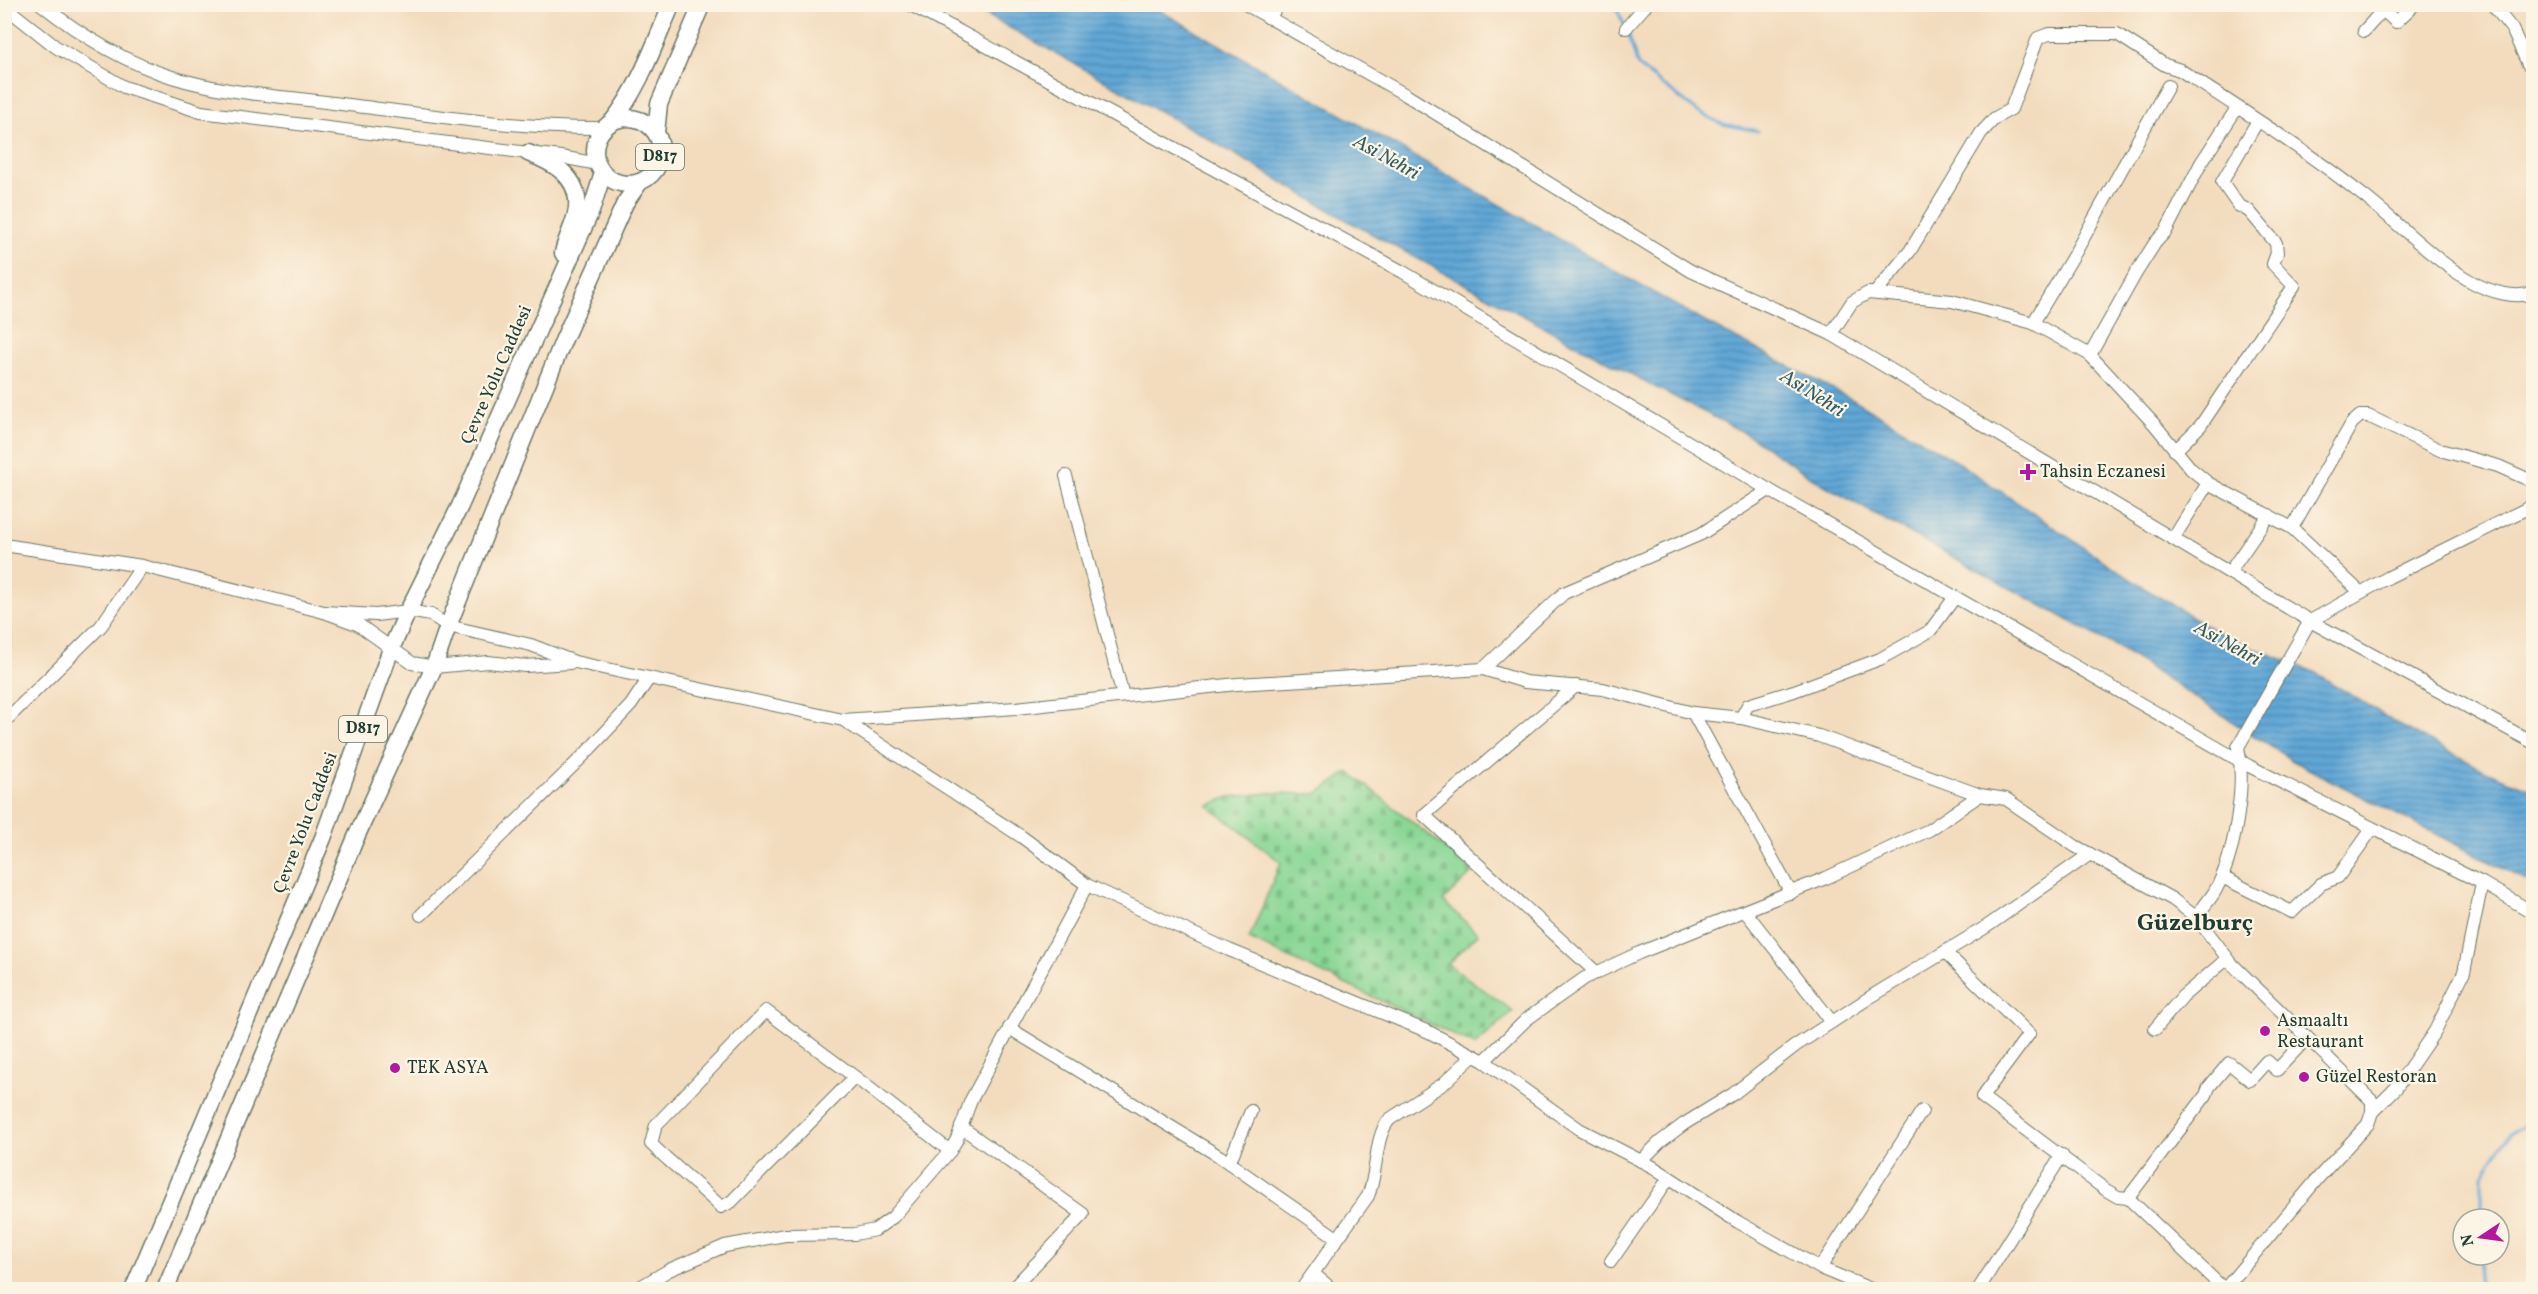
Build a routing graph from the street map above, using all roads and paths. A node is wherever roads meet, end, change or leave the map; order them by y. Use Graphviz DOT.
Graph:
graph roads {
  1 [pos="41,4"];
  2 [pos="672,4"];
  3 [pos="702,4"];
  4 [pos="909,4"];
  5 [pos="1245,4"];
  6 [pos="1279,4"];
  7 [pos="1647,4"];
  8 [pos="2415,4"];
  9 [pos="2492,4"];
  10 [pos="4,6"];
  11 [pos="1269,18"];
  12 [pos="1626,28"];
  13 [pos="2364,31"];
  14 [pos="2528,64"];
  15 [pos="2168,86"];
  16 [pos="2237,108"];
  17 [pos="2257,122"];
  18 [pos="608,125"];
  19 [pos="656,133"];
  20 [pos="528,153"];
  21 [pos="600,169"];
  22 [pos="639,183"];
  23 [pos="564,272"];
  24 [pos="2534,292"];
  25 [pos="1875,293"];
  26 [pos="2032,323"];
  27 [pos="1831,334"];
  28 [pos="2090,355"];
  29 [pos="2175,451"];
  30 [pos="1066,476"];
  31 [pos="2534,482"];
  32 [pos="2208,483"];
  33 [pos="1769,490"];
  34 [pos="2534,505"];
  35 [pos="2269,515"];
  36 [pos="2292,528"];
  37 [pos="2173,539"];
  38 [pos="4,545"];
  39 [pos="142,566"];
  40 [pos="2229,573"];
  41 [pos="2360,592"];
  42 [pos="1955,597"];
  43 [pos="408,611"];
  44 [pos="324,612"];
  45 [pos="2310,621"];
  46 [pos="448,626"];
  47 [pos="392,649"];
  48 [pos="575,662"];
  49 [pos="434,667"];
  50 [pos="1483,669"];
  51 [pos="649,678"];
  52 [pos="1576,687"];
  53 [pos="1123,696"];
  54 [pos="1693,712"];
  55 [pos="1741,718"];
  56 [pos="843,720"];
  57 [pos="4,722"];
  58 [pos="2534,743"];
  59 [pos="2239,753"];
  60 [pos="1980,795"];
  61 [pos="2372,829"];
  62 [pos="2090,854"];
  63 [pos="2222,877"];
  64 [pos="2482,884"];
  65 [pos="1087,885"];
  66 [pos="1791,892"];
  67 [pos="1745,911"];
  68 [pos="2534,913"];
  69 [pos="421,915"];
  70 [pos="2196,917"];
  71 [pos="1945,952"];
  72 [pos="2227,958"];
  73 [pos="1597,973"];
  74 [pos="1832,1022"];
  75 [pos="1010,1028"];
  76 [pos="2155,1029"];
  77 [pos="2307,1038"];
  78 [pos="1479,1058"];
  79 [pos="855,1077"];
  80 [pos="1251,1111"];
  81 [pos="1922,1112"];
  82 [pos="2372,1112"];
  83 [pos="961,1127"];
  84 [pos="950,1151"];
  85 [pos="2062,1155"];
  86 [pos="1641,1161"];
  87 [pos="1229,1163"];
  88 [pos="1669,1178"];
  89 [pos="2128,1198"];
  90 [pos="1337,1238"];
  91 [pos="1611,1261"];
  92 [pos="1820,1268"];
  93 [pos="1314,1274"];
  94 [pos="1014,1287"];
  95 [pos="2226,1289"];
  96 [pos="133,1290"];
  97 [pos="165,1290"];
  98 [pos="635,1290"];
  99 [pos="1301,1290"];
  100 [pos="1334,1290"];
  101 [pos="1873,1290"];
  102 [pos="1978,1290"];
  1 -- 18 [label="street"];
  2 -- 18 [label="highway, Çevre Yolu Caddesi / D817"];
  3 -- 19 [label="highway, D817"];
  4 -- 33 [label="street"];
  5 -- 11 [label="street"];
  6 -- 11 [label="street"];
  7 -- 12 [label="street"];
  8 -- 13 [label="street"];
  9 -- 14 [label="street"];
  10 -- 20 [label="street"];
  11 -- 27 [label="street"];
  15 -- 26 [label="street"];
  16 -- 17 [label="street"];
  16 -- 25 [label="street"];
  16 -- 28 [label="street"];
  17 -- 24 [label="street"];
  17 -- 29 [label="street"];
  18 -- 19 [label="highway, D817"];
  18 -- 21 [label="highway, Çevre Yolu Caddesi / D817"];
  19 -- 22 [label="highway, D817"];
  20 -- 21 [label="street"];
  20 -- 23 [label="highway"];
  21 -- 22 [label="highway, D817"];
  21 -- 23 [label="highway, Çevre Yolu Caddesi / D817"];
  22 -- 46 [label="highway, D817"];
  23 -- 43 [label="highway, Çevre Yolu Caddesi / D817"];
  25 -- 26 [label="street"];
  25 -- 27 [label="street"];
  26 -- 28 [label="street"];
  27 -- 37 [label="street"];
  28 -- 29 [label="street"];
  29 -- 32 [label="street"];
  30 -- 53 [label="street"];
  31 -- 36 [label="street"];
  32 -- 35 [label="street"];
  32 -- 37 [label="street"];
  33 -- 42 [label="street"];
  33 -- 50 [label="street"];
  34 -- 41 [label="street"];
  35 -- 36 [label="street"];
  35 -- 40 [label="street"];
  36 -- 41 [label="street"];
  37 -- 40 [label="street"];
  38 -- 39 [label="street"];
  39 -- 44 [label="street"];
  39 -- 57 [label="street"];
  40 -- 45 [label="street"];
  41 -- 45 [label="street"];
  42 -- 55 [label="street"];
  42 -- 59 [label="street"];
  43 -- 44 [label="street"];
  43 -- 46 [label="street"];
  43 -- 47 [label="highway, Çevre Yolu Caddesi / D817"];
  44 -- 47 [label="street"];
  45 -- 58 [label="street"];
  45 -- 59 [label="street"];
  46 -- 48 [label="street"];
  46 -- 49 [label="highway, D817"];
  47 -- 49 [label="street"];
  47 -- 96 [label="highway, Çevre Yolu Caddesi / D817"];
  48 -- 49 [label="street"];
  48 -- 51 [label="street"];
  49 -- 97 [label="highway, D817"];
  50 -- 52 [label="street"];
  50 -- 53 [label="street"];
  51 -- 56 [label="street"];
  51 -- 69 [label="street"];
  52 -- 54 [label="street"];
  52 -- 73 [label="street"];
  53 -- 56 [label="street"];
  54 -- 55 [label="street"];
  54 -- 66 [label="street"];
  55 -- 60 [label="street"];
  56 -- 65 [label="street"];
  59 -- 61 [label="street"];
  59 -- 63 [label="street"];
  60 -- 62 [label="street"];
  60 -- 66 [label="street"];
  61 -- 63 [label="street"];
  61 -- 64 [label="street"];
  62 -- 70 [label="street"];
  62 -- 71 [label="street"];
  63 -- 70 [label="street"];
  64 -- 68 [label="street"];
  64 -- 82 [label="street"];
  65 -- 75 [label="street"];
  65 -- 78 [label="street"];
  66 -- 67 [label="street"];
  67 -- 73 [label="street"];
  67 -- 74 [label="street"];
  70 -- 72 [label="street"];
  71 -- 74 [label="street"];
  71 -- 85 [label="street"];
  72 -- 76 [label="street"];
  72 -- 77 [label="street"];
  73 -- 78 [label="street"];
  74 -- 86 [label="street"];
  75 -- 83 [label="street"];
  75 -- 87 [label="street"];
  77 -- 82 [label="street"];
  77 -- 89 [label="street"];
  78 -- 86 [label="street"];
  78 -- 90 [label="street"];
  79 -- 79 [label="street"];
  79 -- 84 [label="street"];
  80 -- 87 [label="street"];
  81 -- 92 [label="street"];
  82 -- 95 [label="street"];
  83 -- 84 [label="street"];
  83 -- 94 [label="street"];
  84 -- 98 [label="street"];
  85 -- 89 [label="street"];
  85 -- 102 [label="street"];
  86 -- 88 [label="street"];
  87 -- 90 [label="street"];
  88 -- 91 [label="street"];
  88 -- 92 [label="street"];
  89 -- 95 [label="street"];
  90 -- 93 [label="street"];
  92 -- 101 [label="street"];
  93 -- 99 [label="street"];
  93 -- 100 [label="street"];
}
